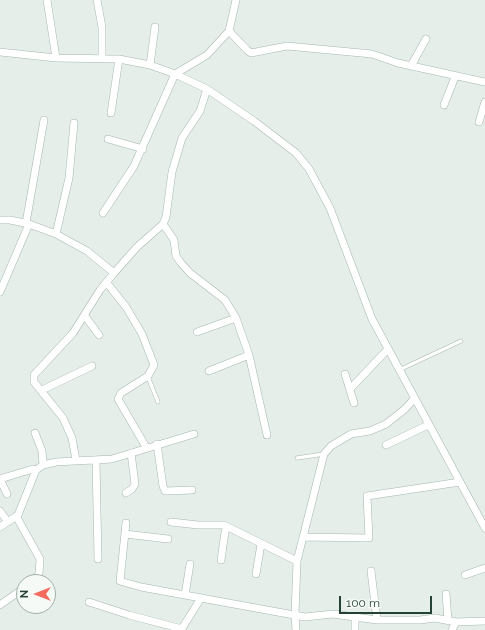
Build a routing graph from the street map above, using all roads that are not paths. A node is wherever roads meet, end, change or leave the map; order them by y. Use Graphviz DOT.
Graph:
graph roads {
  1 [pos="48,0"];
  2 [pos="97,0"];
  3 [pos="236,0"];
  4 [pos="155,27"];
  5 [pos="229,31"];
  6 [pos="426,39"];
  7 [pos="0,52"];
  8 [pos="56,58"];
  9 [pos="102,58"];
  10 [pos="119,59"];
  11 [pos="150,65"];
  12 [pos="410,66"];
  13 [pos="175,74"];
  14 [pos="456,77"];
  15 [pos="485,82"];
  16 [pos="207,89"];
  17 [pos="485,102"];
  18 [pos="444,105"];
  19 [pos="110,113"];
  20 [pos="44,120"];
  21 [pos="479,122"];
  22 [pos="74,123"];
  23 [pos="108,139"];
  24 [pos="143,149"];
  25 [pos="103,213"];
  26 [pos="0,220"];
  27 [pos="28,224"];
  28 [pos="163,224"];
  29 [pos="56,234"];
  30 [pos="114,273"];
  31 [pos="106,282"];
  32 [pos="0,292"];
  33 [pos="86,316"];
  34 [pos="236,318"];
  35 [pos="197,332"];
  36 [pos="99,335"];
  37 [pos="461,341"];
  38 [pos="388,349"];
  39 [pos="249,355"];
  40 [pos="92,366"];
  41 [pos="399,370"];
  42 [pos="209,371"];
  43 [pos="345,374"];
  44 [pos="148,376"];
  45 [pos="42,390"];
  46 [pos="350,390"];
  47 [pos="414,399"];
  48 [pos="158,402"];
  49 [pos="354,403"];
  50 [pos="428,425"];
  51 [pos="35,433"];
  52 [pos="194,434"];
  53 [pos="267,435"];
  54 [pos="157,444"];
  55 [pos="386,445"];
  56 [pos="146,447"];
  57 [pos="132,452"];
  58 [pos="324,454"];
  59 [pos="297,458"];
  60 [pos="76,460"];
  61 [pos="96,461"];
  62 [pos="43,465"];
  63 [pos="36,470"];
  64 [pos="0,479"];
  65 [pos="460,482"];
  66 [pos="192,490"];
  67 [pos="126,493"];
  68 [pos="7,494"];
  69 [pos="0,511"];
  70 [pos="16,516"];
  71 [pos="8,522"];
  72 [pos="171,522"];
  73 [pos="126,523"];
  74 [pos="0,527"];
  75 [pos="227,527"];
  76 [pos="485,528"];
  77 [pos="125,534"];
  78 [pos="304,536"];
  79 [pos="168,539"];
  80 [pos="261,544"];
  81 [pos="98,559"];
  82 [pos="220,560"];
  83 [pos="297,561"];
  84 [pos="190,564"];
  85 [pos="485,568"];
  86 [pos="371,571"];
  87 [pos="39,574"];
  88 [pos="256,574"];
  89 [pos="465,575"];
  90 [pos="16,594"];
  91 [pos="446,594"];
  92 [pos="185,595"];
  93 [pos="201,598"];
  94 [pos="89,602"];
  95 [pos="0,605"];
  96 [pos="294,615"];
  97 [pos="355,617"];
  98 [pos="377,620"];
  99 [pos="448,620"];
  100 [pos="485,621"];
  101 [pos="456,622"];
  102 [pos="181,629"];
  103 [pos="296,630"];
  104 [pos="355,630"];
  105 [pos="452,630"];
  1 -- 8 [label="street"];
  2 -- 9 [label="street"];
  3 -- 5 [label="street"];
  4 -- 11 [label="street"];
  5 -- 12 [label="street"];
  5 -- 13 [label="street"];
  6 -- 12 [label="street"];
  7 -- 8 [label="street"];
  8 -- 9 [label="street"];
  9 -- 10 [label="street"];
  10 -- 11 [label="street"];
  10 -- 19 [label="street"];
  11 -- 13 [label="street"];
  12 -- 14 [label="street"];
  13 -- 16 [label="street"];
  13 -- 24 [label="street"];
  14 -- 15 [label="street"];
  14 -- 18 [label="street"];
  16 -- 28 [label="street"];
  16 -- 38 [label="street"];
  17 -- 21 [label="street"];
  20 -- 27 [label="street"];
  22 -- 29 [label="street"];
  23 -- 24 [label="street"];
  24 -- 25 [label="street"];
  26 -- 27 [label="street"];
  27 -- 29 [label="street"];
  27 -- 32 [label="street"];
  28 -- 30 [label="street"];
  28 -- 34 [label="street"];
  29 -- 30 [label="street"];
  30 -- 31 [label="street"];
  31 -- 33 [label="street"];
  31 -- 44 [label="street"];
  33 -- 36 [label="street"];
  33 -- 45 [label="street"];
  34 -- 35 [label="street"];
  34 -- 39 [label="street"];
  37 -- 41 [label="lane"];
  38 -- 41 [label="street"];
  38 -- 46 [label="street"];
  39 -- 42 [label="street"];
  39 -- 53 [label="street"];
  40 -- 45 [label="street"];
  41 -- 47 [label="street"];
  43 -- 46 [label="street"];
  44 -- 48 [label="lane"];
  44 -- 56 [label="street"];
  45 -- 60 [label="street"];
  46 -- 49 [label="street"];
  47 -- 50 [label="street"];
  47 -- 58 [label="street"];
  50 -- 55 [label="street"];
  50 -- 65 [label="street"];
  51 -- 62 [label="street"];
  52 -- 54 [label="street"];
  54 -- 56 [label="street"];
  54 -- 66 [label="street"];
  56 -- 57 [label="street"];
  57 -- 61 [label="street"];
  57 -- 67 [label="street"];
  58 -- 59 [label="lane"];
  58 -- 78 [label="street"];
  60 -- 61 [label="street"];
  60 -- 62 [label="street"];
  61 -- 81 [label="street"];
  62 -- 63 [label="street"];
  63 -- 64 [label="street"];
  63 -- 70 [label="street"];
  64 -- 68 [label="street"];
  65 -- 76 [label="street"];
  65 -- 78 [label="street"];
  69 -- 71 [label="street"];
  70 -- 71 [label="street"];
  70 -- 87 [label="street"];
  71 -- 74 [label="street"];
  72 -- 75 [label="street"];
  73 -- 77 [label="street"];
  75 -- 80 [label="street"];
  75 -- 82 [label="street"];
  77 -- 79 [label="street"];
  77 -- 92 [label="street"];
  78 -- 83 [label="street"];
  80 -- 83 [label="street"];
  80 -- 88 [label="street"];
  83 -- 96 [label="street"];
  84 -- 92 [label="street"];
  85 -- 89 [label="street"];
  86 -- 98 [label="street"];
  90 -- 95 [label="street"];
  91 -- 99 [label="street"];
  92 -- 93 [label="street"];
  93 -- 96 [label="street"];
  93 -- 102 [label="street"];
  94 -- 102 [label="street"];
  96 -- 97 [label="street"];
  96 -- 103 [label="street"];
  97 -- 98 [label="street"];
  97 -- 104 [label="street"];
  98 -- 99 [label="street"];
  99 -- 101 [label="street"];
  100 -- 101 [label="street"];
  101 -- 105 [label="street"];
}
